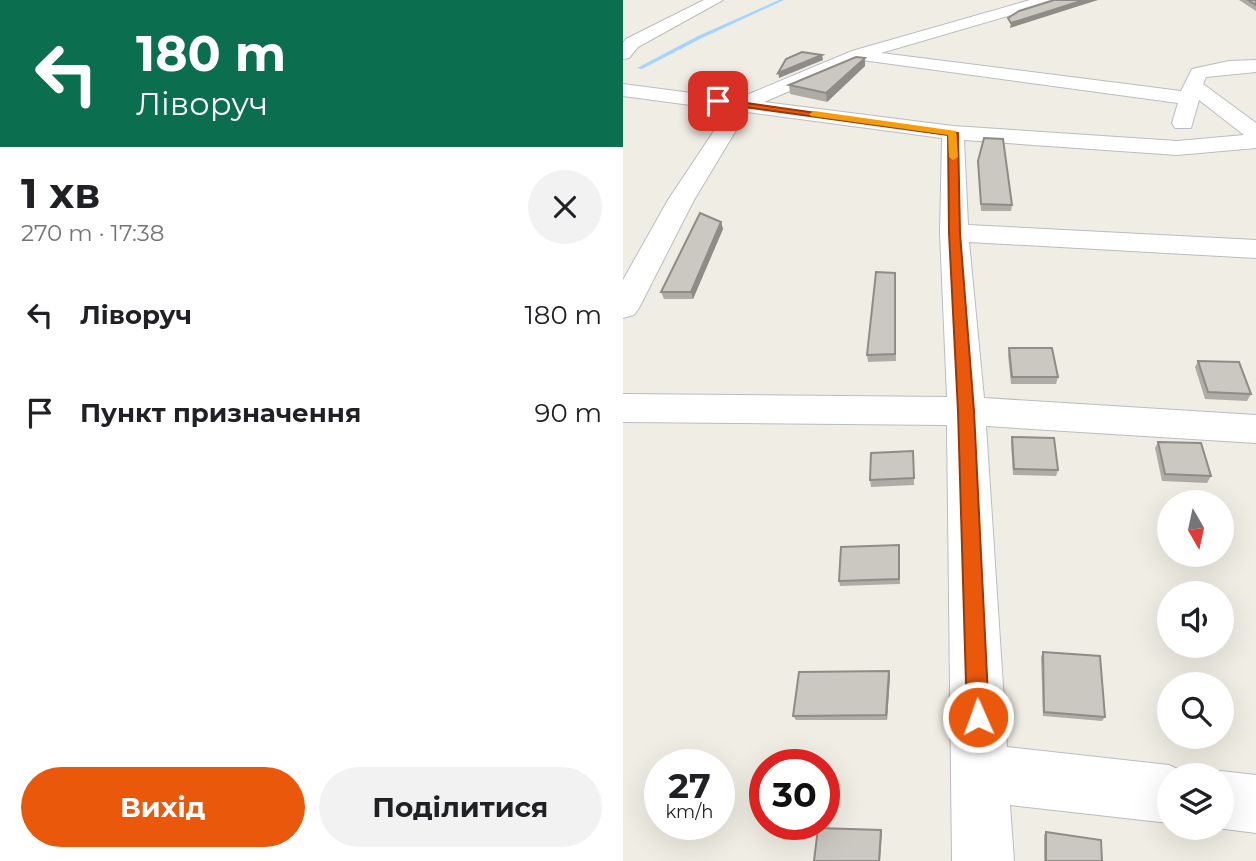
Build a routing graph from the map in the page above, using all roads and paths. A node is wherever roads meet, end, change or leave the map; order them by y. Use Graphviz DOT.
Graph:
graph roads {
  1 [pos="716,0"];
  2 [pos="1047,0"];
  3 [pos="623,54"];
  4 [pos="858,55"];
  5 [pos="1256,66"];
  6 [pos="623,90"];
  7 [pos="1191,92"];
  8 [pos="742,104"];
  9 [pos="953,133"];
  10 [pos="1256,134"];
  11 [pos="1256,141"];
  12 [pos="1177,148"];
  13 [pos="954,233"];
  14 [pos="1256,249"];
  15 [pos="623,308"];
  16 [pos="623,408"];
  17 [pos="966,411"];
  18 [pos="1256,429"];
  19 [pos="981,772"];
  20 [pos="1157,793"];
  21 [pos="1234,801"];
  22 [pos="1256,804"];
  23 [pos="983,861"];
  1 -- 3 [label="street"];
  2 -- 4 [label="street"];
  4 -- 7 [label="street"];
  4 -- 8 [label="street"];
  5 -- 7 [label="street"];
  6 -- 8 [label="street"];
  7 -- 10 [label="street"];
  7 -- 12 [label="street"];
  8 -- 9 [label="street"];
  8 -- 15 [label="street"];
  9 -- 12 [label="street"];
  9 -- 13 [label="street"];
  11 -- 12 [label="street"];
  13 -- 14 [label="street"];
  13 -- 17 [label="street"];
  16 -- 17 [label="street"];
  17 -- 18 [label="street"];
  17 -- 19 [label="street"];
  19 -- 20 [label="street"];
  19 -- 23 [label="street"];
  21 -- 22 [label="street"];
}
